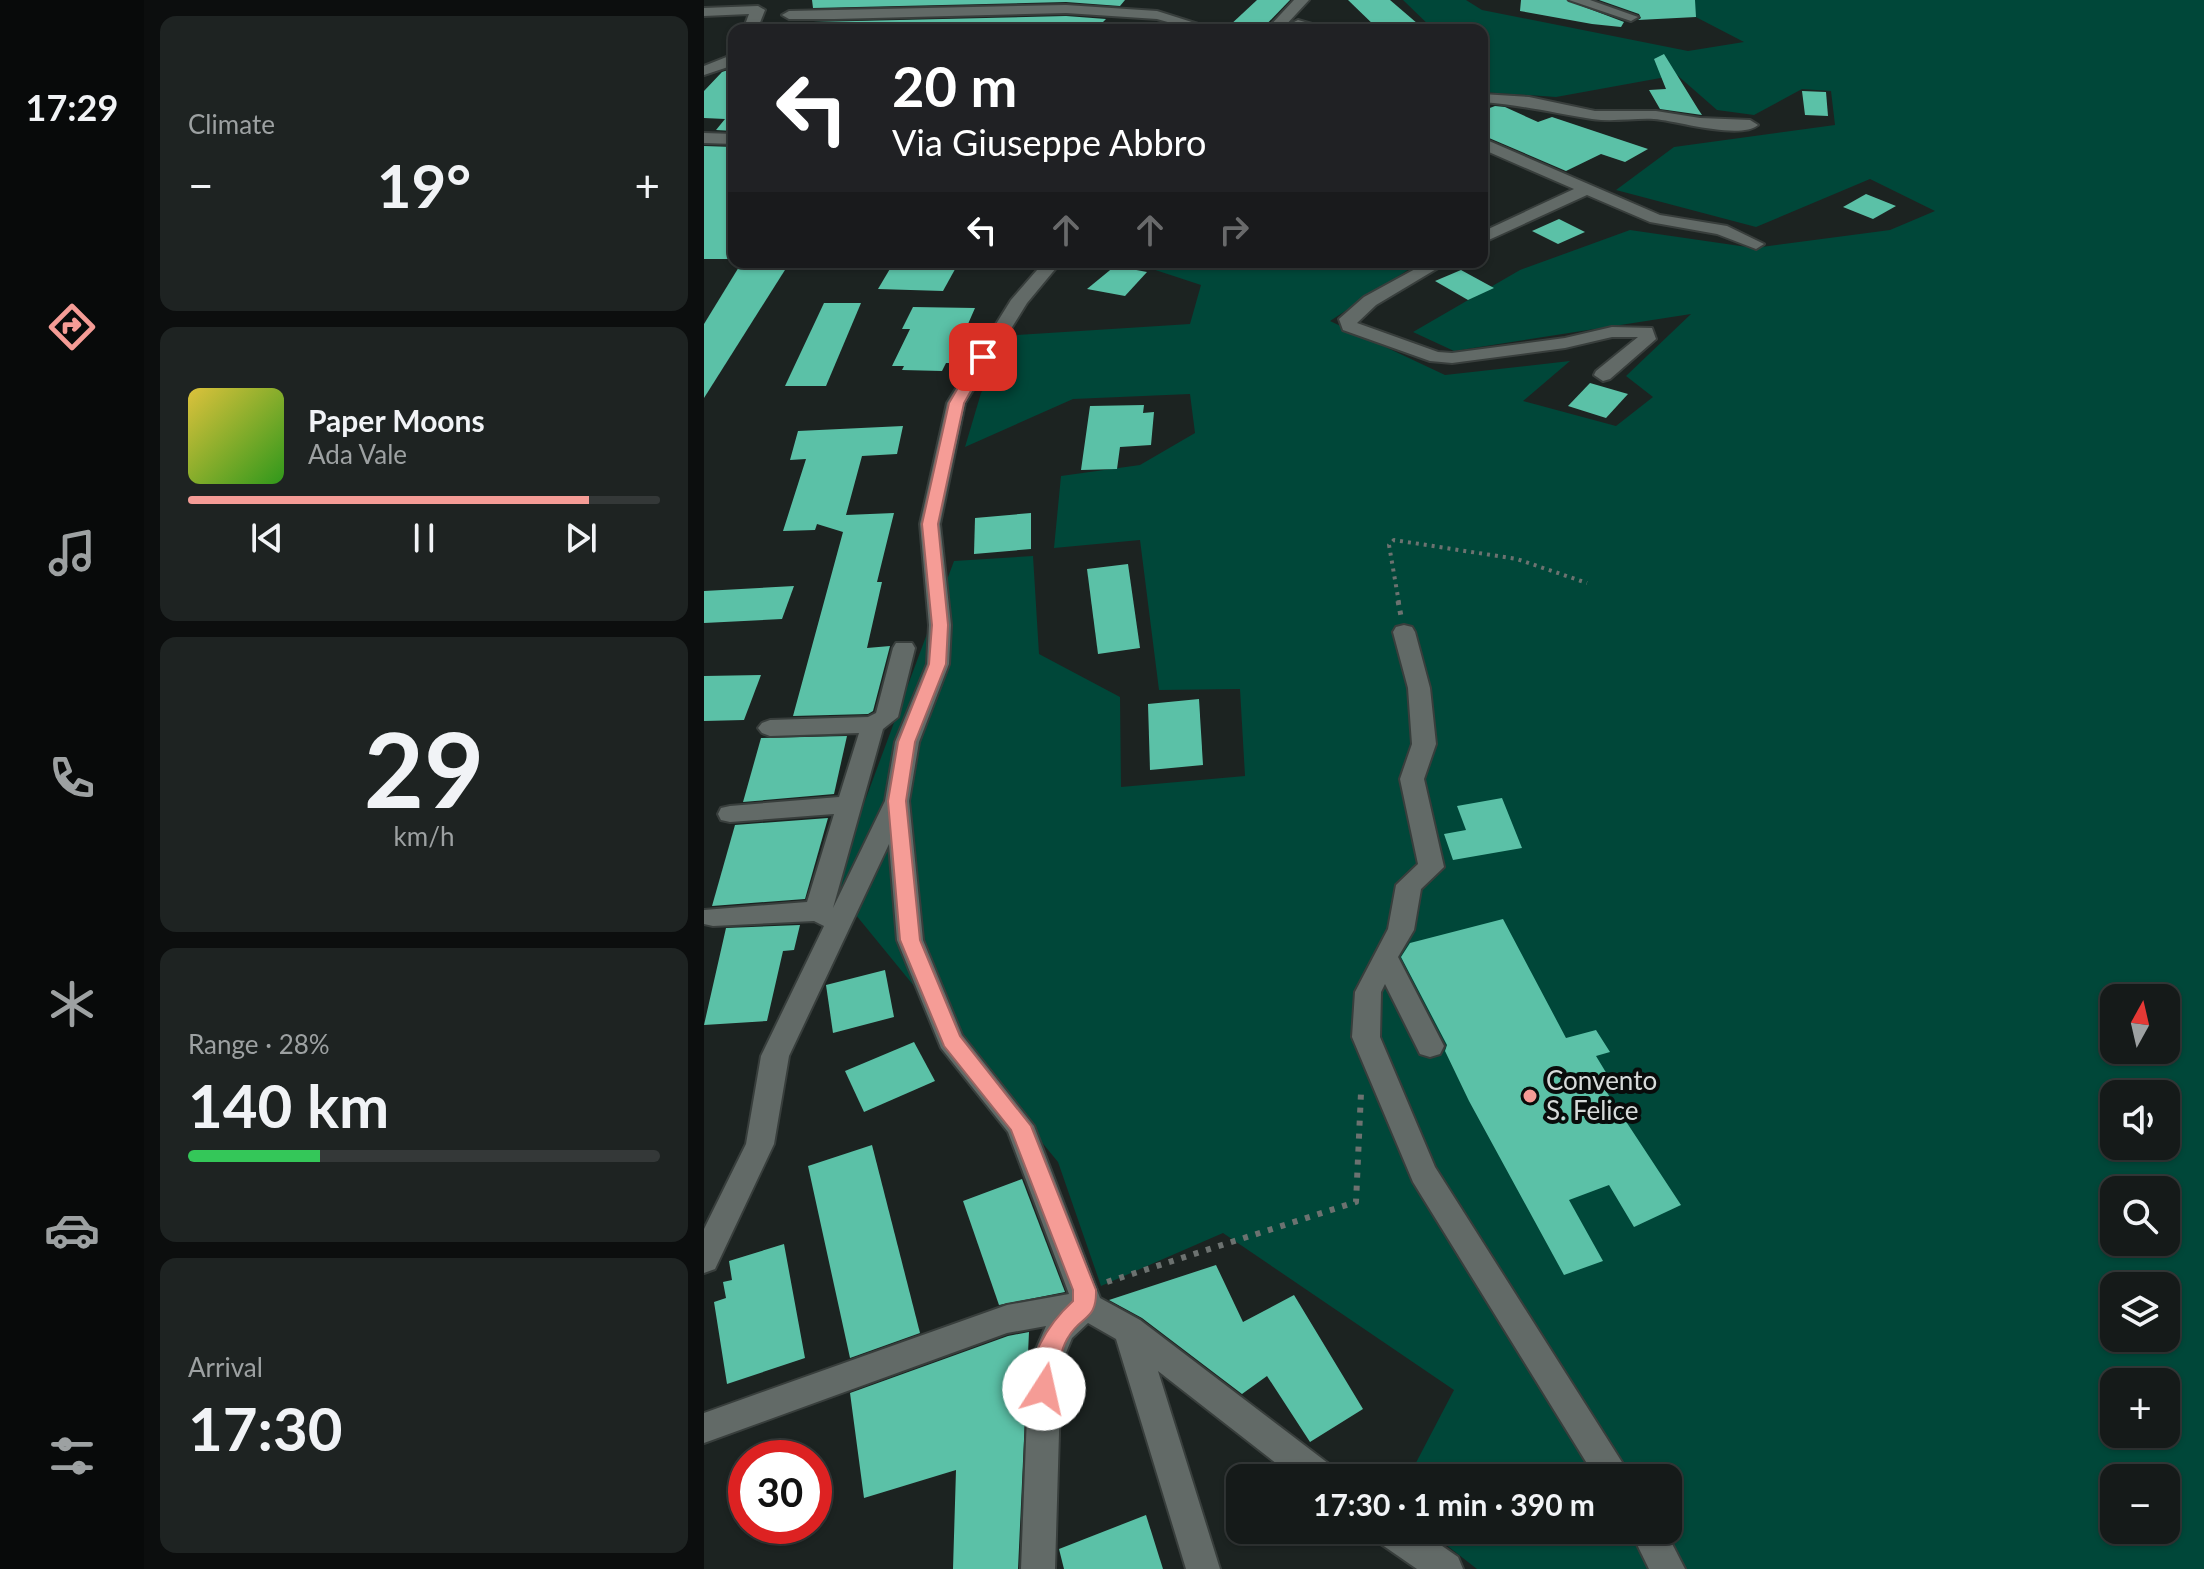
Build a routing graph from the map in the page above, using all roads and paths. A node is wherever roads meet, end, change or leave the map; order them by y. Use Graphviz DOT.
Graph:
graph roads {
  1 [pos="803,0"];
  2 [pos="1302,0"];
  3 [pos="1576,0"];
  4 [pos="704,12"];
  5 [pos="1631,17"];
  6 [pos="752,24"];
  7 [pos="1189,24"];
  8 [pos="1279,24"];
  9 [pos="728,62"];
  10 [pos="704,71"];
  11 [pos="1488,98"];
  12 [pos="1750,125"];
  13 [pos="704,138"];
  14 [pos="728,139"];
  15 [pos="1488,146"];
  16 [pos="1587,189"];
  17 [pos="1488,234"];
  18 [pos="1756,244"];
  19 [pos="1048,268"];
  20 [pos="1429,268"];
  21 [pos="1603,375"];
  22 [pos="1587,583"];
  23 [pos="1404,632"];
  24 [pos="904,648"];
  25 [pos="873,725"];
  26 [pos="770,728"];
  27 [pos="897,801"];
  28 [pos="852,804"];
  29 [pos="730,814"];
  30 [pos="713,917"];
  31 [pos="828,917"];
  32 [pos="1385,957"];
  33 [pos="1366,1037"];
  34 [pos="1430,1046"];
  35 [pos="704,1260"];
  36 [pos="1084,1297"];
  37 [pos="1129,1330"];
  38 [pos="704,1428"];
  39 [pos="1303,1464"];
  40 [pos="1606,1464"];
  41 [pos="1407,1544"];
  42 [pos="1655,1544"];
  43 [pos="1431,1563"];
  44 [pos="1038,1569"];
  45 [pos="1203,1569"];
  46 [pos="1668,1569"];
  1 -- 7 [label="street"];
  2 -- 8 [label="street"];
  3 -- 5 [label="street"];
  4 -- 6 [label="street"];
  9 -- 10 [label="street"];
  11 -- 12 [label="street"];
  13 -- 14 [label="street"];
  15 -- 16 [label="street"];
  16 -- 17 [label="street"];
  16 -- 18 [label="street"];
  19 -- 27 [label="street"];
  20 -- 21 [label="street"];
  22 -- 23 [label="path"];
  23 -- 32 [label="street"];
  24 -- 25 [label="street"];
  25 -- 26 [label="street"];
  25 -- 28 [label="street"];
  27 -- 31 [label="street"];
  27 -- 36 [label="street"];
  28 -- 29 [label="street"];
  28 -- 31 [label="street"];
  30 -- 31 [label="street"];
  31 -- 35 [label="street"];
  32 -- 33 [label="street"];
  32 -- 34 [label="street"];
  33 -- 36 [label="path"];
  33 -- 40 [label="street"];
  36 -- 37 [label="street"];
  36 -- 38 [label="street"];
  36 -- 44 [label="street"];
  37 -- 39 [label="street"];
  37 -- 45 [label="street"];
  41 -- 43 [label="street"];
  42 -- 46 [label="street"];
}
